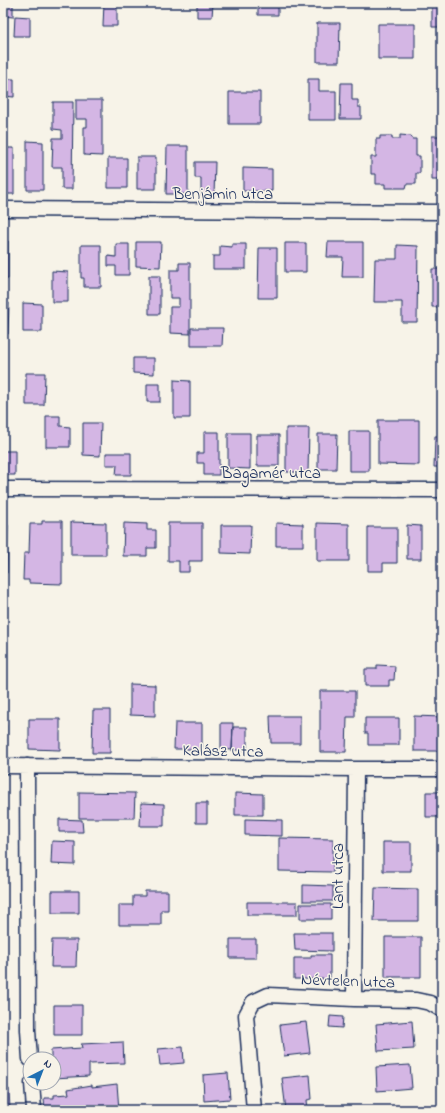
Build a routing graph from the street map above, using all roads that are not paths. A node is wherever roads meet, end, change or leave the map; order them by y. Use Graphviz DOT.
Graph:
graph roads {
  1 [pos="3,209"];
  2 [pos="442,212"];
  3 [pos="3,489"];
  4 [pos="442,490"];
  5 [pos="3,766"];
  6 [pos="27,766"];
  7 [pos="356,769"];
  8 [pos="442,769"];
  9 [pos="354,999"];
  10 [pos="442,1010"];
  11 [pos="29,1051"];
  12 [pos="33,1091"];
  13 [pos="34,1110"];
  14 [pos="254,1110"];
  1 -- 2 [label="street, Benjámin utca"];
  3 -- 4 [label="street, Bagamér utca"];
  5 -- 6 [label="street, Kalász utca"];
  6 -- 7 [label="street, Kalász utca"];
  6 -- 11 [label="street"];
  7 -- 8 [label="street, Kalász utca"];
  7 -- 9 [label="street, Lant utca"];
  9 -- 10 [label="street, Névtelen utca"];
  9 -- 14 [label="street, Névtelen utca"];
  12 -- 13 [label="street"];
}
